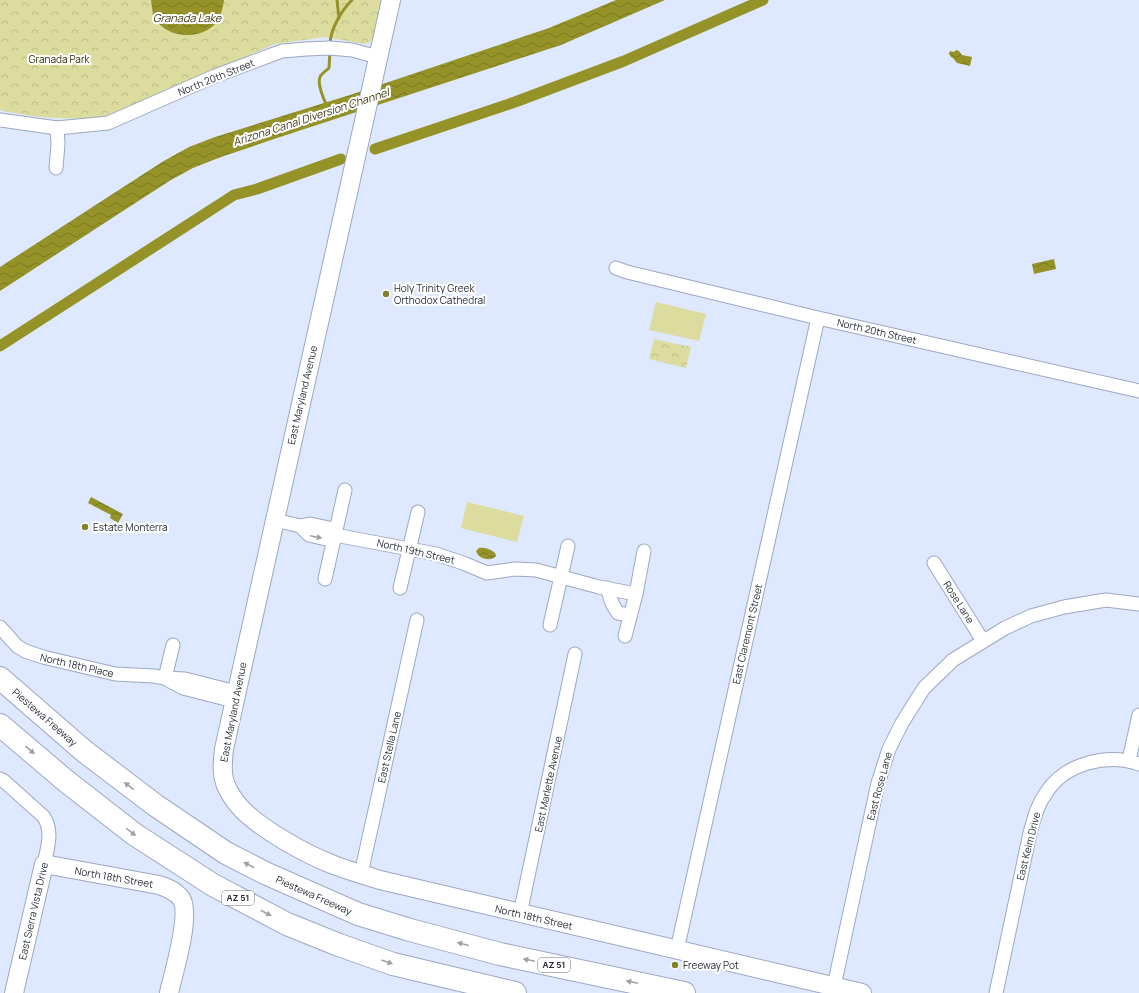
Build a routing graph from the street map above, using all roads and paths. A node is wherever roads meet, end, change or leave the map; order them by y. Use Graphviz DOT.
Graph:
graph roads {
  1 [pos="391,0"];
  2 [pos="378,57"];
  3 [pos="0,120"];
  4 [pos="57,128"];
  5 [pos="56,168"];
  6 [pos="616,268"];
  7 [pos="818,318"];
  8 [pos="1139,391"];
  9 [pos="345,490"];
  10 [pos="418,512"];
  11 [pos="275,520"];
  12 [pos="335,535"];
  13 [pos="568,546"];
  14 [pos="409,549"];
  15 [pos="644,551"];
  16 [pos="934,562"];
  17 [pos="561,577"];
  18 [pos="325,579"];
  19 [pos="400,588"];
  20 [pos="608,588"];
  21 [pos="636,594"];
  22 [pos="1139,604"];
  23 [pos="630,615"];
  24 [pos="417,620"];
  25 [pos="550,625"];
  26 [pos="0,627"];
  27 [pos="625,636"];
  28 [pos="983,641"];
  29 [pos="173,645"];
  30 [pos="576,654"];
  31 [pos="0,678"];
  32 [pos="165,678"];
  33 [pos="235,696"];
  34 [pos="1139,715"];
  35 [pos="0,725"];
  36 [pos="1134,762"];
  37 [pos="0,779"];
  38 [pos="229,791"];
  39 [pos="44,864"];
  40 [pos="361,874"];
  41 [pos="520,914"];
  42 [pos="677,950"];
  43 [pos="834,986"];
  44 [pos="14,993"];
  45 [pos="169,993"];
  46 [pos="515,993"];
  47 [pos="684,993"];
  48 [pos="862,993"];
  49 [pos="996,993"];
  1 -- 2 [label="street, East Maryland Avenue"];
  2 -- 4 [label="street, North 20th Street"];
  2 -- 11 [label="street, East Maryland Avenue"];
  3 -- 4 [label="street, North 20th Street"];
  4 -- 5 [label="street"];
  6 -- 7 [label="street, North 20th Street"];
  7 -- 8 [label="street, North 20th Street"];
  7 -- 42 [label="street, East Claremont Street"];
  9 -- 12 [label="street"];
  10 -- 14 [label="street"];
  11 -- 12 [label="street, North 19th Street"];
  11 -- 33 [label="street, East Maryland Avenue"];
  12 -- 14 [label="street, North 19th Street"];
  12 -- 18 [label="street"];
  13 -- 17 [label="street"];
  14 -- 17 [label="street, North 19th Street"];
  14 -- 19 [label="street"];
  15 -- 21 [label="street"];
  16 -- 28 [label="street, Rose Lane"];
  17 -- 20 [label="street, North 19th Street"];
  17 -- 25 [label="street"];
  20 -- 21 [label="street, North 19th Street"];
  20 -- 23 [label="street"];
  21 -- 23 [label="street"];
  22 -- 28 [label="street, East Rose Lane"];
  23 -- 27 [label="street"];
  24 -- 40 [label="street, East Stella Lane"];
  26 -- 32 [label="street, North 18th Place"];
  28 -- 43 [label="street, East Rose Lane"];
  29 -- 32 [label="street"];
  30 -- 41 [label="street, East Marlette Avenue"];
  47 -- 31 [label="highway, Piestewa Freeway / AZ 51, one-way"];
  32 -- 33 [label="street, North 18th Place"];
  33 -- 38 [label="street, East Maryland Avenue"];
  34 -- 36 [label="street"];
  35 -- 46 [label="highway, AZ 51, one-way"];
  36 -- 49 [label="street, East Keim Drive"];
  37 -- 39 [label="street, East Sierra Vista Drive"];
  38 -- 40 [label="street, North 18th Street"];
  39 -- 44 [label="street, East Sierra Vista Drive"];
  39 -- 45 [label="street, North 18th Street"];
  40 -- 41 [label="street, North 18th Street"];
  41 -- 42 [label="street, North 18th Street"];
  42 -- 43 [label="street, North 18th Street"];
  43 -- 48 [label="street, North 18th Street"];
}
